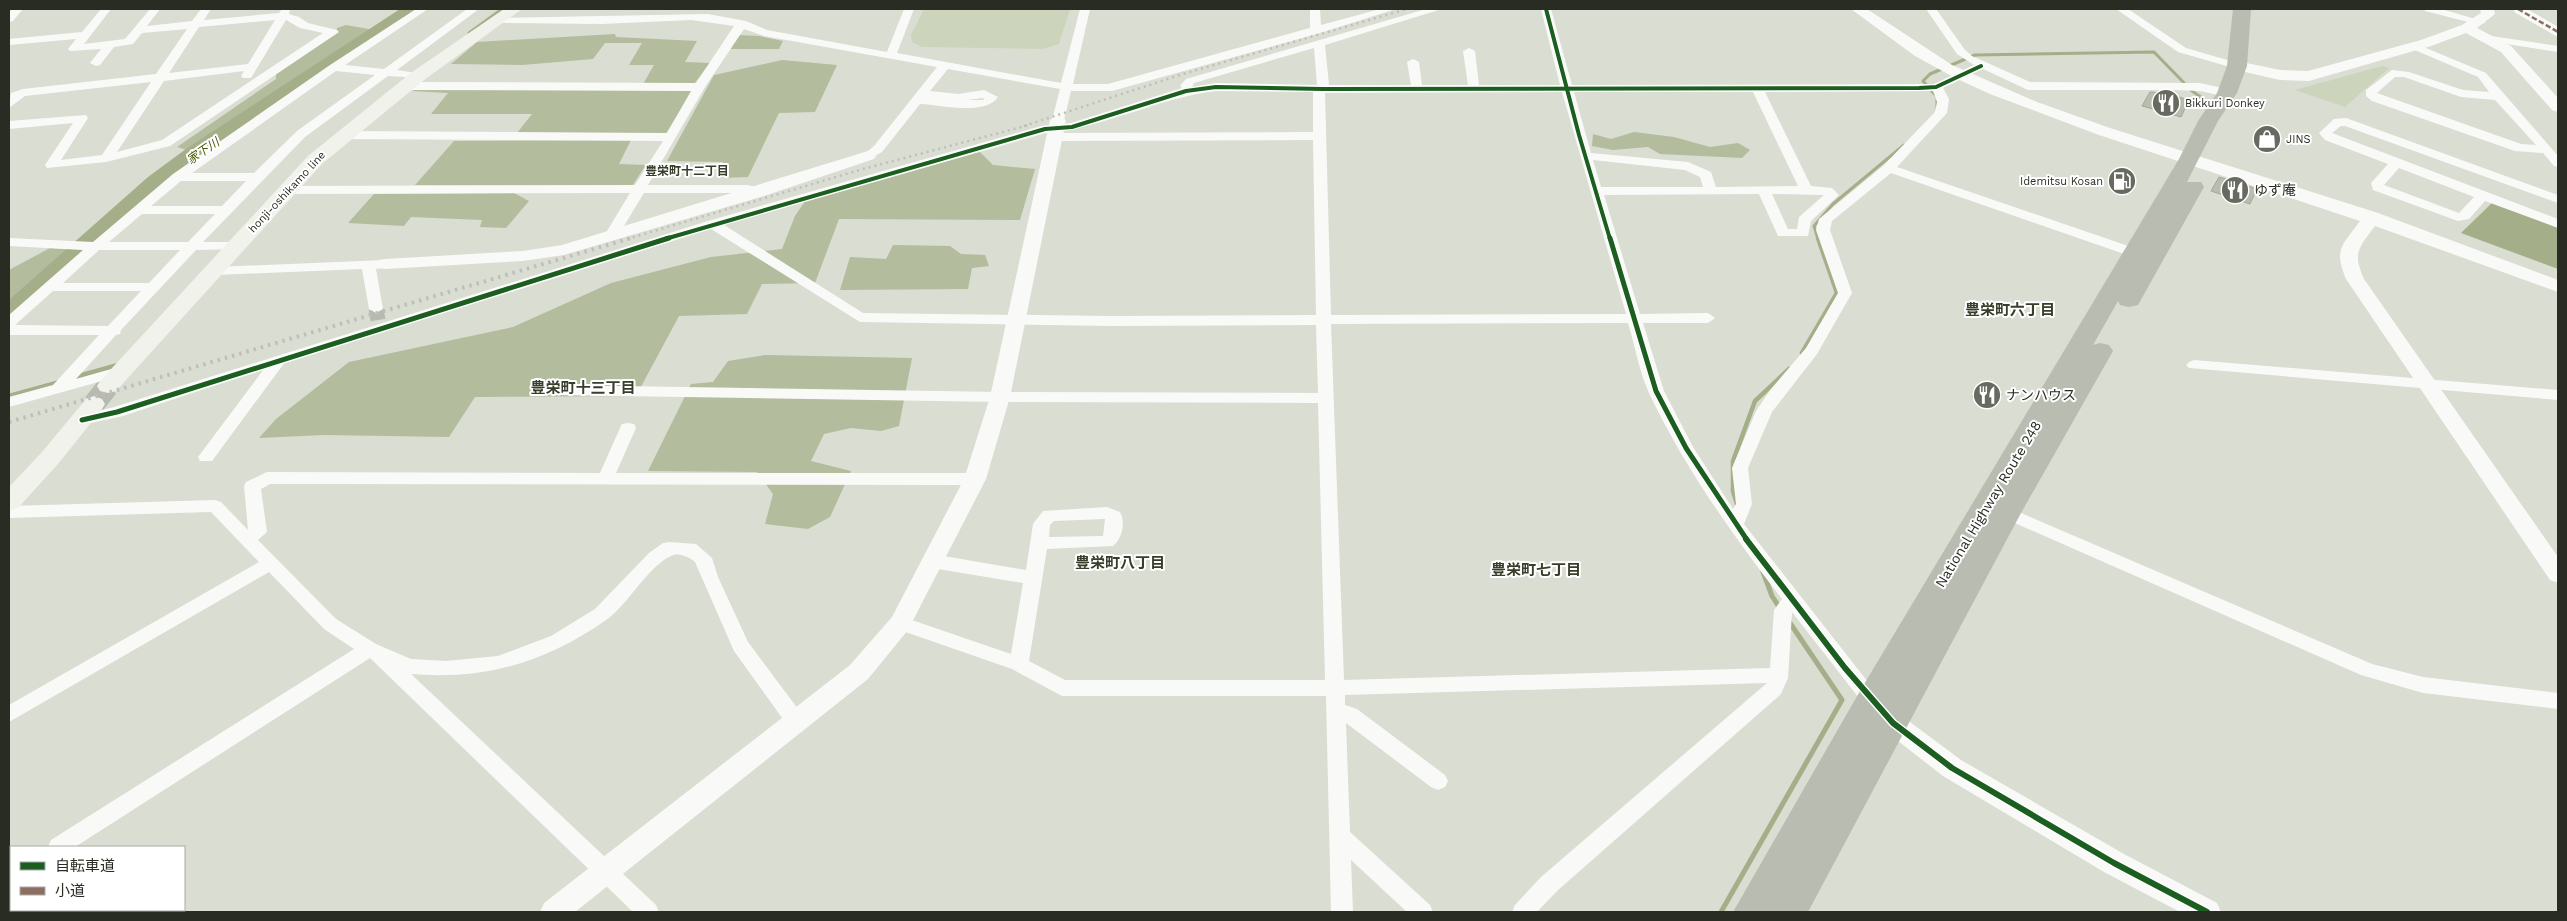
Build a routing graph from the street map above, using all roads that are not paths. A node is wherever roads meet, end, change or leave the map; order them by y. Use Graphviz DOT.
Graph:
graph roads {
  1 [pos="18,9"];
  2 [pos="106,9"];
  3 [pos="155,9"];
  4 [pos="206,9"];
  5 [pos="423,9"];
  6 [pos="474,9"];
  7 [pos="514,9"];
  8 [pos="909,9"];
  9 [pos="1085,9"];
  10 [pos="1315,9"];
  11 [pos="1391,9"];
  12 [pos="1437,9"];
  13 [pos="1538,9"];
  14 [pos="1546,9"];
  15 [pos="1555,9"];
  16 [pos="1858,9"];
  17 [pos="1931,9"];
  18 [pos="2121,9"];
  19 [pos="2242,9"];
  20 [pos="2258,9"];
  21 [pos="2429,9"];
  22 [pos="2518,9"];
  23 [pos="285,13"];
  24 [pos="9,19"];
  25 [pos="498,20"];
  26 [pos="2478,20"];
  27 [pos="742,23"];
  28 [pos="196,24"];
  29 [pos="139,30"];
  30 [pos="1550,30"];
  31 [pos="2558,32"];
  32 [pos="84,35"];
  33 [pos="1318,39"];
  34 [pos="2491,39"];
  35 [pos="9,42"];
  36 [pos="110,45"];
  37 [pos="2414,46"];
  38 [pos="2558,49"];
  39 [pos="1469,51"];
  40 [pos="891,55"];
  41 [pos="1413,62"];
  42 [pos="96,63"];
  43 [pos="945,65"];
  44 [pos="1981,66"];
  45 [pos="252,67"];
  46 [pos="334,67"];
  47 [pos="2245,67"];
  48 [pos="385,73"];
  49 [pos="1960,75"];
  50 [pos="158,78"];
  51 [pos="413,81"];
  52 [pos="699,87"];
  53 [pos="1066,87"];
  54 [pos="1936,87"];
  55 [pos="1417,88"];
  56 [pos="1474,89"];
  57 [pos="1569,89"];
  58 [pos="1758,89"];
  59 [pos="1323,90"];
  60 [pos="1186,91"];
  61 [pos="2227,93"];
  62 [pos="236,95"];
  63 [pos="2499,97"];
  64 [pos="9,104"];
  65 [pos="2558,107"];
  66 [pos="9,125"];
  67 [pos="1057,128"];
  68 [pos="344,134"];
  69 [pos="1313,136"];
  70 [pos="671,137"];
  71 [pos="2547,150"];
  72 [pos="868,156"];
  73 [pos="1586,156"];
  74 [pos="106,158"];
  75 [pos="2198,161"];
  76 [pos="2397,162"];
  77 [pos="2558,163"];
  78 [pos="1889,168"];
  79 [pos="257,177"];
  80 [pos="178,178"];
  81 [pos="287,190"];
  82 [pos="639,190"];
  83 [pos="1710,190"];
  84 [pos="1806,190"];
  85 [pos="1596,191"];
  86 [pos="1764,191"];
  87 [pos="758,192"];
  88 [pos="2484,194"];
  89 [pos="2558,199"];
  90 [pos="137,210"];
  91 [pos="227,210"];
  92 [pos="2372,218"];
  93 [pos="713,224"];
  94 [pos="2558,224"];
  95 [pos="610,236"];
  96 [pos="9,242"];
  97 [pos="192,245"];
  98 [pos="96,246"];
  99 [pos="236,246"];
  100 [pos="2135,253"];
  101 [pos="378,264"];
  102 [pos="215,271"];
  103 [pos="2558,286"];
  104 [pos="52,287"];
  105 [pos="154,287"];
  106 [pos="1018,318"];
  107 [pos="1324,318"];
  108 [pos="1634,318"];
  109 [pos="1708,318"];
  110 [pos="378,319"];
  111 [pos="9,323"];
  112 [pos="9,330"];
  113 [pos="114,331"];
  114 [pos="280,359"];
  115 [pos="2194,365"];
  116 [pos="122,371"];
  117 [pos="2429,384"];
  118 [pos="59,387"];
  119 [pos="554,390"];
  120 [pos="2558,395"];
  121 [pos="1000,397"];
  122 [pos="1326,398"];
  123 [pos="9,402"];
  124 [pos="95,403"];
  125 [pos="628,428"];
  126 [pos="206,457"];
  127 [pos="605,479"];
  128 [pos="975,480"];
  129 [pos="9,502"];
  130 [pos="9,512"];
  131 [pos="2007,513"];
  132 [pos="1735,525"];
  133 [pos="248,538"];
  134 [pos="1039,544"];
  135 [pos="272,562"];
  136 [pos="932,562"];
  137 [pos="2558,574"];
  138 [pos="1033,578"];
  139 [pos="1793,598"];
  140 [pos="900,623"];
  141 [pos="373,651"];
  142 [pos="1019,664"];
  143 [pos="1779,678"];
  144 [pos="1336,688"];
  145 [pos="2558,700"];
  146 [pos="1338,710"];
  147 [pos="1882,711"];
  148 [pos="9,714"];
  149 [pos="796,723"];
  150 [pos="1438,781"];
  151 [pos="1340,836"];
  152 [pos="60,846"];
  153 [pos="606,870"];
  154 [pos="554,912"];
  155 [pos="648,912"];
  156 [pos="1342,912"];
  157 [pos="1422,912"];
  158 [pos="1523,912"];
  159 [pos="1751,912"];
  160 [pos="1789,912"];
  161 [pos="2207,912"];
  1 -- 24 [label="street"];
  2 -- 32 [label="street"];
  3 -- 29 [label="street"];
  4 -- 28 [label="street"];
  5 -- 46 [label="street"];
  6 -- 48 [label="street"];
  7 -- 25 [label="main road, honji-oshikamo line"];
  8 -- 40 [label="street"];
  9 -- 53 [label="street"];
  10 -- 33 [label="street"];
  11 -- 33 [label="street"];
  12 -- 33 [label="street"];
  13 -- 30 [label="street"];
  14 -- 30 [label="street"];
  15 -- 30 [label="street"];
  16 -- 49 [label="street"];
  17 -- 44 [label="street"];
  18 -- 47 [label="street"];
  19 -- 47 [label="highway, National Highway Route 248"];
  20 -- 47 [label="highway, National Highway Route 248"];
  21 -- 26 [label="street"];
  22 -- 31 [label="street"];
  23 -- 28 [label="street"];
  23 -- 45 [label="street"];
  23 -- 62 [label="street"];
  25 -- 27 [label="street"];
  25 -- 51 [label="main road, honji-oshikamo line"];
  26 -- 34 [label="street"];
  26 -- 37 [label="street"];
  27 -- 40 [label="street"];
  27 -- 52 [label="street"];
  28 -- 29 [label="street"];
  28 -- 50 [label="street"];
  29 -- 36 [label="street"];
  30 -- 57 [label="street"];
  32 -- 35 [label="street"];
  32 -- 36 [label="street"];
  33 -- 53 [label="street"];
  33 -- 59 [label="street"];
  33 -- 60 [label="street"];
  34 -- 38 [label="street"];
  34 -- 65 [label="street"];
  36 -- 42 [label="street"];
  37 -- 47 [label="street"];
  37 -- 63 [label="street"];
  39 -- 56 [label="street"];
  40 -- 43 [label="street"];
  41 -- 55 [label="street"];
  43 -- 53 [label="street"];
  43 -- 72 [label="street"];
  44 -- 49 [label="street"];
  44 -- 61 [label="street"];
  45 -- 50 [label="street"];
  45 -- 62 [label="street"];
  46 -- 48 [label="street"];
  46 -- 80 [label="street"];
  47 -- 61 [label="highway, National Highway Route 248"];
  47 -- 75 [label="highway, National Highway Route 248"];
  48 -- 51 [label="street"];
  48 -- 79 [label="street"];
  49 -- 54 [label="street"];
  49 -- 75 [label="street"];
  50 -- 64 [label="street"];
  50 -- 74 [label="street"];
  51 -- 52 [label="street"];
  51 -- 68 [label="main road, honji-oshikamo line"];
  52 -- 70 [label="street"];
  53 -- 67 [label="street"];
  54 -- 58 [label="street"];
  54 -- 78 [label="street"];
  55 -- 56 [label="street"];
  55 -- 59 [label="street"];
  56 -- 57 [label="street"];
  57 -- 58 [label="street"];
  57 -- 73 [label="street"];
  58 -- 84 [label="street"];
  59 -- 60 [label="street"];
  59 -- 107 [label="street"];
  60 -- 67 [label="street"];
  61 -- 75 [label="highway, National Highway Route 248"];
  62 -- 74 [label="street"];
  63 -- 71 [label="street"];
  63 -- 71 [label="street"];
  66 -- 74 [label="street"];
  67 -- 69 [label="street"];
  67 -- 93 [label="street"];
  67 -- 106 [label="street"];
  68 -- 70 [label="street"];
  68 -- 81 [label="main road, honji-oshikamo line"];
  70 -- 82 [label="street"];
  71 -- 77 [label="street"];
  72 -- 87 [label="street"];
  73 -- 83 [label="street"];
  73 -- 85 [label="street"];
  75 -- 92 [label="street"];
  75 -- 100 [label="highway, National Highway Route 248"];
  75 -- 131 [label="highway, National Highway Route 248"];
  76 -- 88 [label="street"];
  76 -- 88 [label="street"];
  76 -- 89 [label="street"];
  78 -- 100 [label="street"];
  78 -- 132 [label="street"];
  79 -- 80 [label="street"];
  79 -- 91 [label="street"];
  80 -- 90 [label="street"];
  81 -- 82 [label="street"];
  81 -- 99 [label="main road, honji-oshikamo line"];
  82 -- 87 [label="street"];
  82 -- 95 [label="street"];
  83 -- 85 [label="street"];
  83 -- 86 [label="street"];
  84 -- 86 [label="street"];
  84 -- 86 [label="street"];
  85 -- 108 [label="street"];
  87 -- 95 [label="street"];
  88 -- 94 [label="street"];
  90 -- 91 [label="street"];
  90 -- 98 [label="street"];
  91 -- 97 [label="street"];
  92 -- 103 [label="street"];
  92 -- 117 [label="street"];
  93 -- 106 [label="street"];
  93 -- 110 [label="street"];
  95 -- 101 [label="street"];
  96 -- 98 [label="street"];
  97 -- 98 [label="street"];
  97 -- 99 [label="street"];
  97 -- 105 [label="street"];
  98 -- 104 [label="street"];
  99 -- 102 [label="main road, honji-oshikamo line"];
  100 -- 147 [label="highway, National Highway Route 248"];
  101 -- 102 [label="street"];
  101 -- 110 [label="street"];
  102 -- 116 [label="main road, honji-oshikamo line"];
  104 -- 105 [label="street"];
  104 -- 111 [label="street"];
  105 -- 113 [label="street"];
  106 -- 107 [label="street"];
  106 -- 121 [label="street"];
  107 -- 108 [label="street"];
  107 -- 122 [label="street"];
  108 -- 109 [label="street"];
  108 -- 132 [label="street"];
  110 -- 114 [label="street"];
  112 -- 113 [label="street"];
  113 -- 118 [label="street"];
  114 -- 124 [label="street"];
  114 -- 126 [label="street"];
  115 -- 117 [label="street"];
  116 -- 118 [label="street"];
  116 -- 124 [label="main road, honji-oshikamo line"];
  117 -- 120 [label="street"];
  117 -- 137 [label="street"];
  118 -- 123 [label="street"];
  119 -- 121 [label="street"];
  121 -- 122 [label="street"];
  121 -- 128 [label="street"];
  122 -- 144 [label="street"];
  124 -- 129 [label="main road, honji-oshikamo line"];
  125 -- 127 [label="street"];
  127 -- 128 [label="street"];
  127 -- 133 [label="street"];
  128 -- 136 [label="street"];
  130 -- 133 [label="street"];
  131 -- 145 [label="street"];
  131 -- 147 [label="highway, National Highway Route 248"];
  132 -- 139 [label="street"];
  133 -- 135 [label="street"];
  134 -- 138 [label="street"];
  135 -- 141 [label="street"];
  135 -- 148 [label="street"];
  136 -- 138 [label="street"];
  136 -- 140 [label="street"];
  138 -- 142 [label="street"];
  139 -- 143 [label="street"];
  139 -- 147 [label="street"];
  140 -- 142 [label="street"];
  140 -- 149 [label="street"];
  141 -- 149 [label="street"];
  141 -- 152 [label="street"];
  141 -- 153 [label="street"];
  142 -- 144 [label="street"];
  143 -- 144 [label="street"];
  143 -- 158 [label="street"];
  144 -- 146 [label="street"];
  146 -- 150 [label="street"];
  146 -- 151 [label="street"];
  147 -- 159 [label="highway, National Highway Route 248"];
  147 -- 160 [label="highway, National Highway Route 248"];
  147 -- 161 [label="street"];
  149 -- 153 [label="street"];
  151 -- 156 [label="street"];
  151 -- 157 [label="street"];
  153 -- 154 [label="street"];
  153 -- 155 [label="street"];
}
